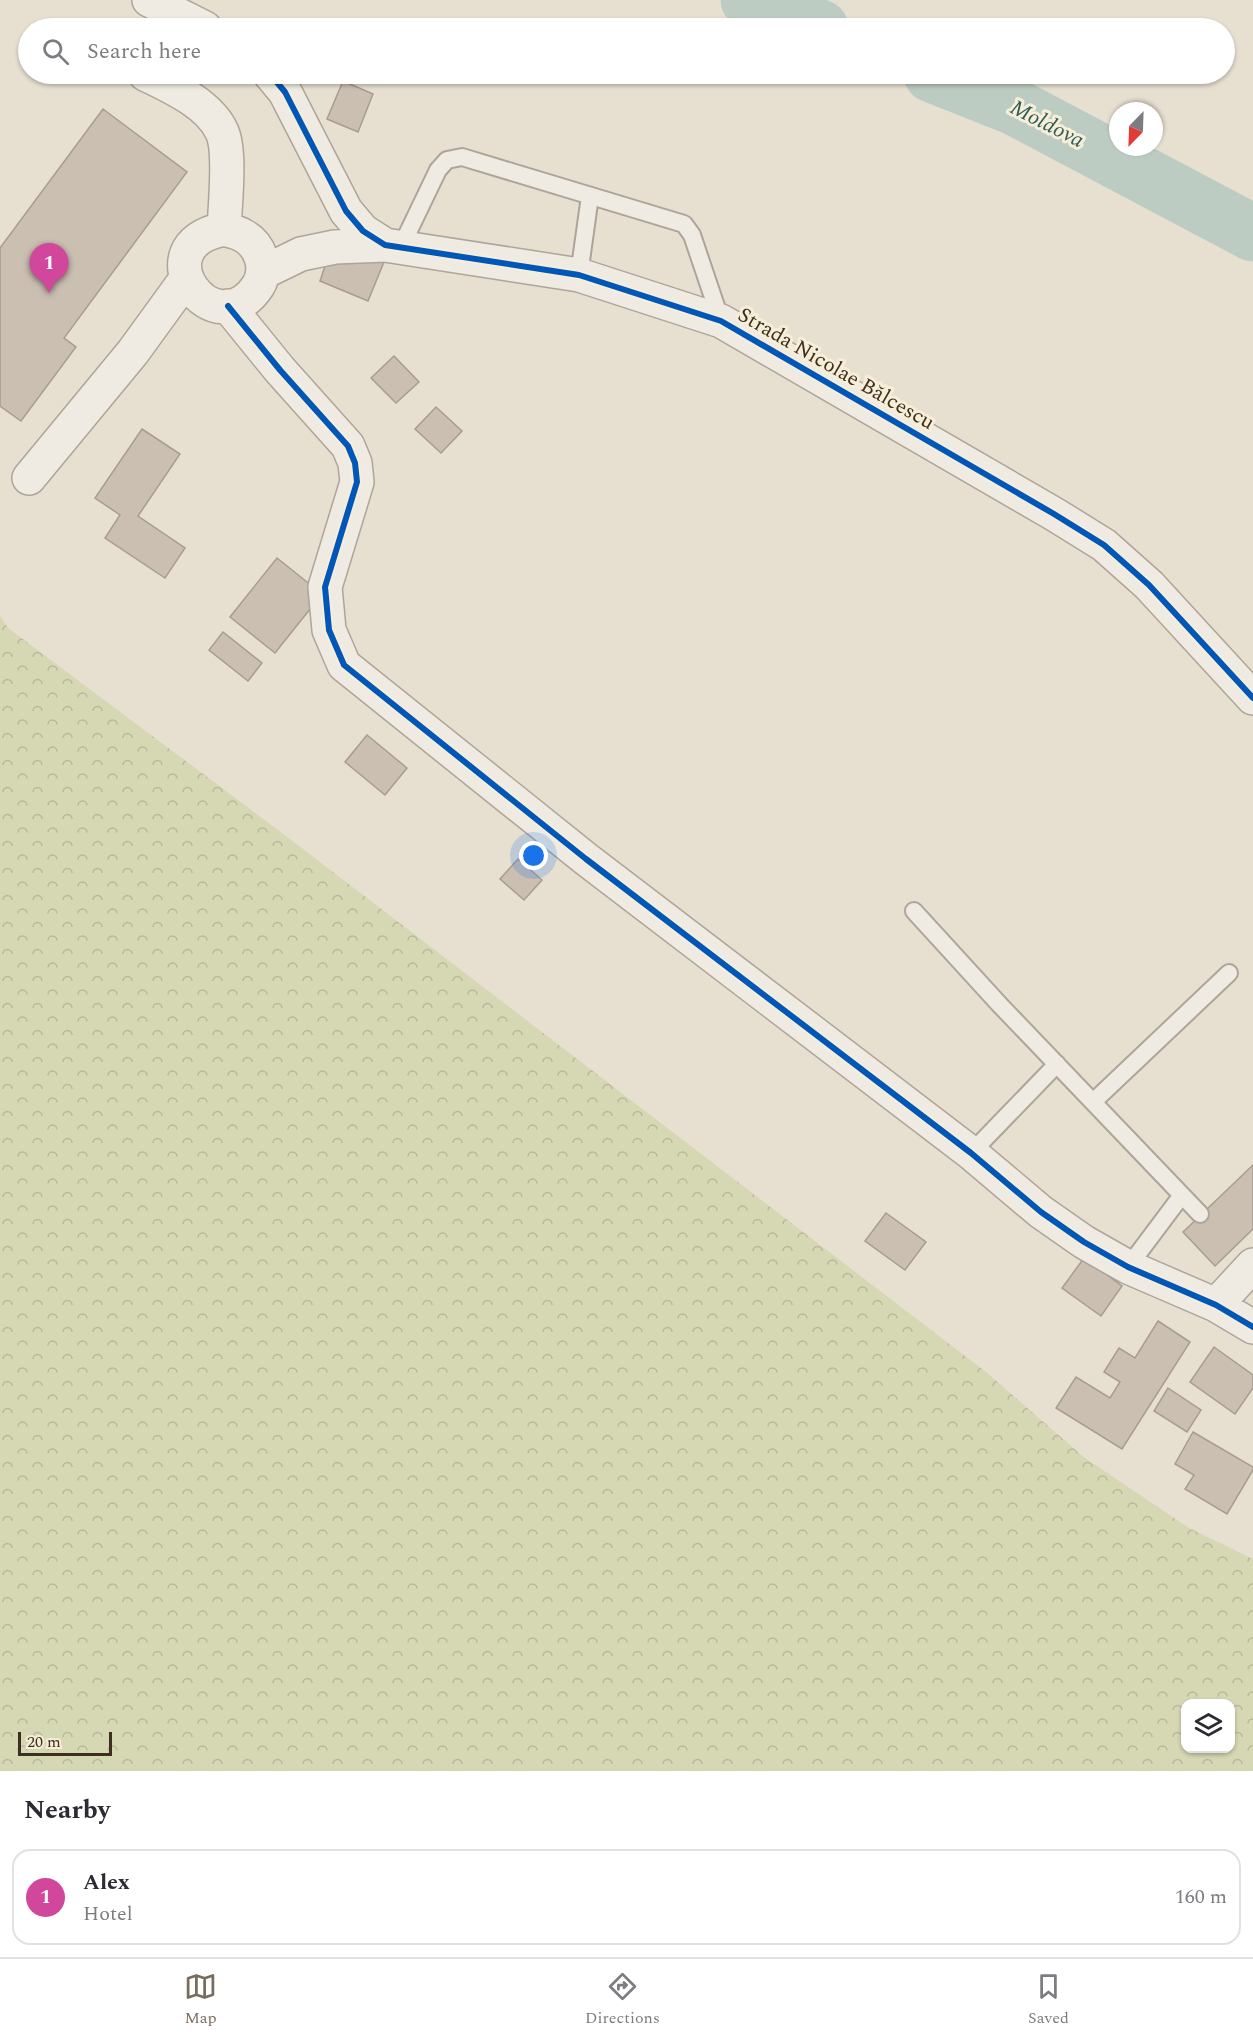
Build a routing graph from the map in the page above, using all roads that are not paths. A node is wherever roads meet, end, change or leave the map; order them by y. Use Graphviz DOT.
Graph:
graph roads {
  1 [pos="148,0"];
  2 [pos="185,18"];
  3 [pos="165,84"];
  4 [pos="278,84"];
  5 [pos="590,196"];
  6 [pos="224,229"];
  7 [pos="393,246"];
  8 [pos="264,272"];
  9 [pos="579,276"];
  10 [pos="186,279"];
  11 [pos="228,306"];
  12 [pos="721,321"];
  13 [pos="29,478"];
  14 [pos="1253,698"];
  15 [pos="914,910"];
  16 [pos="1229,973"];
  17 [pos="1058,1064"];
  18 [pos="1093,1102"];
  19 [pos="971,1153"];
  20 [pos="1182,1196"];
  21 [pos="1200,1214"];
  22 [pos="1253,1265"];
  23 [pos="1128,1267"];
  24 [pos="1216,1305"];
  25 [pos="1253,1327"];
  1 -- 2 [label="street"];
  3 -- 6 [label="street"];
  4 -- 7 [label="street, Strada Nicolae Bălcescu"];
  5 -- 7 [label="lane"];
  5 -- 9 [label="lane"];
  5 -- 12 [label="lane"];
  6 -- 8 [label="street"];
  6 -- 10 [label="street"];
  7 -- 8 [label="street"];
  7 -- 9 [label="street, Strada Nicolae Bălcescu"];
  8 -- 11 [label="street"];
  9 -- 12 [label="street, Strada Nicolae Bălcescu"];
  10 -- 11 [label="street"];
  10 -- 13 [label="street"];
  11 -- 19 [label="street"];
  12 -- 14 [label="street, Strada Nicolae Bălcescu"];
  15 -- 17 [label="lane"];
  16 -- 18 [label="lane"];
  17 -- 18 [label="lane"];
  17 -- 19 [label="lane"];
  18 -- 20 [label="lane"];
  19 -- 23 [label="street"];
  20 -- 21 [label="lane"];
  20 -- 23 [label="lane"];
  22 -- 24 [label="street"];
  23 -- 24 [label="street"];
  24 -- 25 [label="street"];
}
